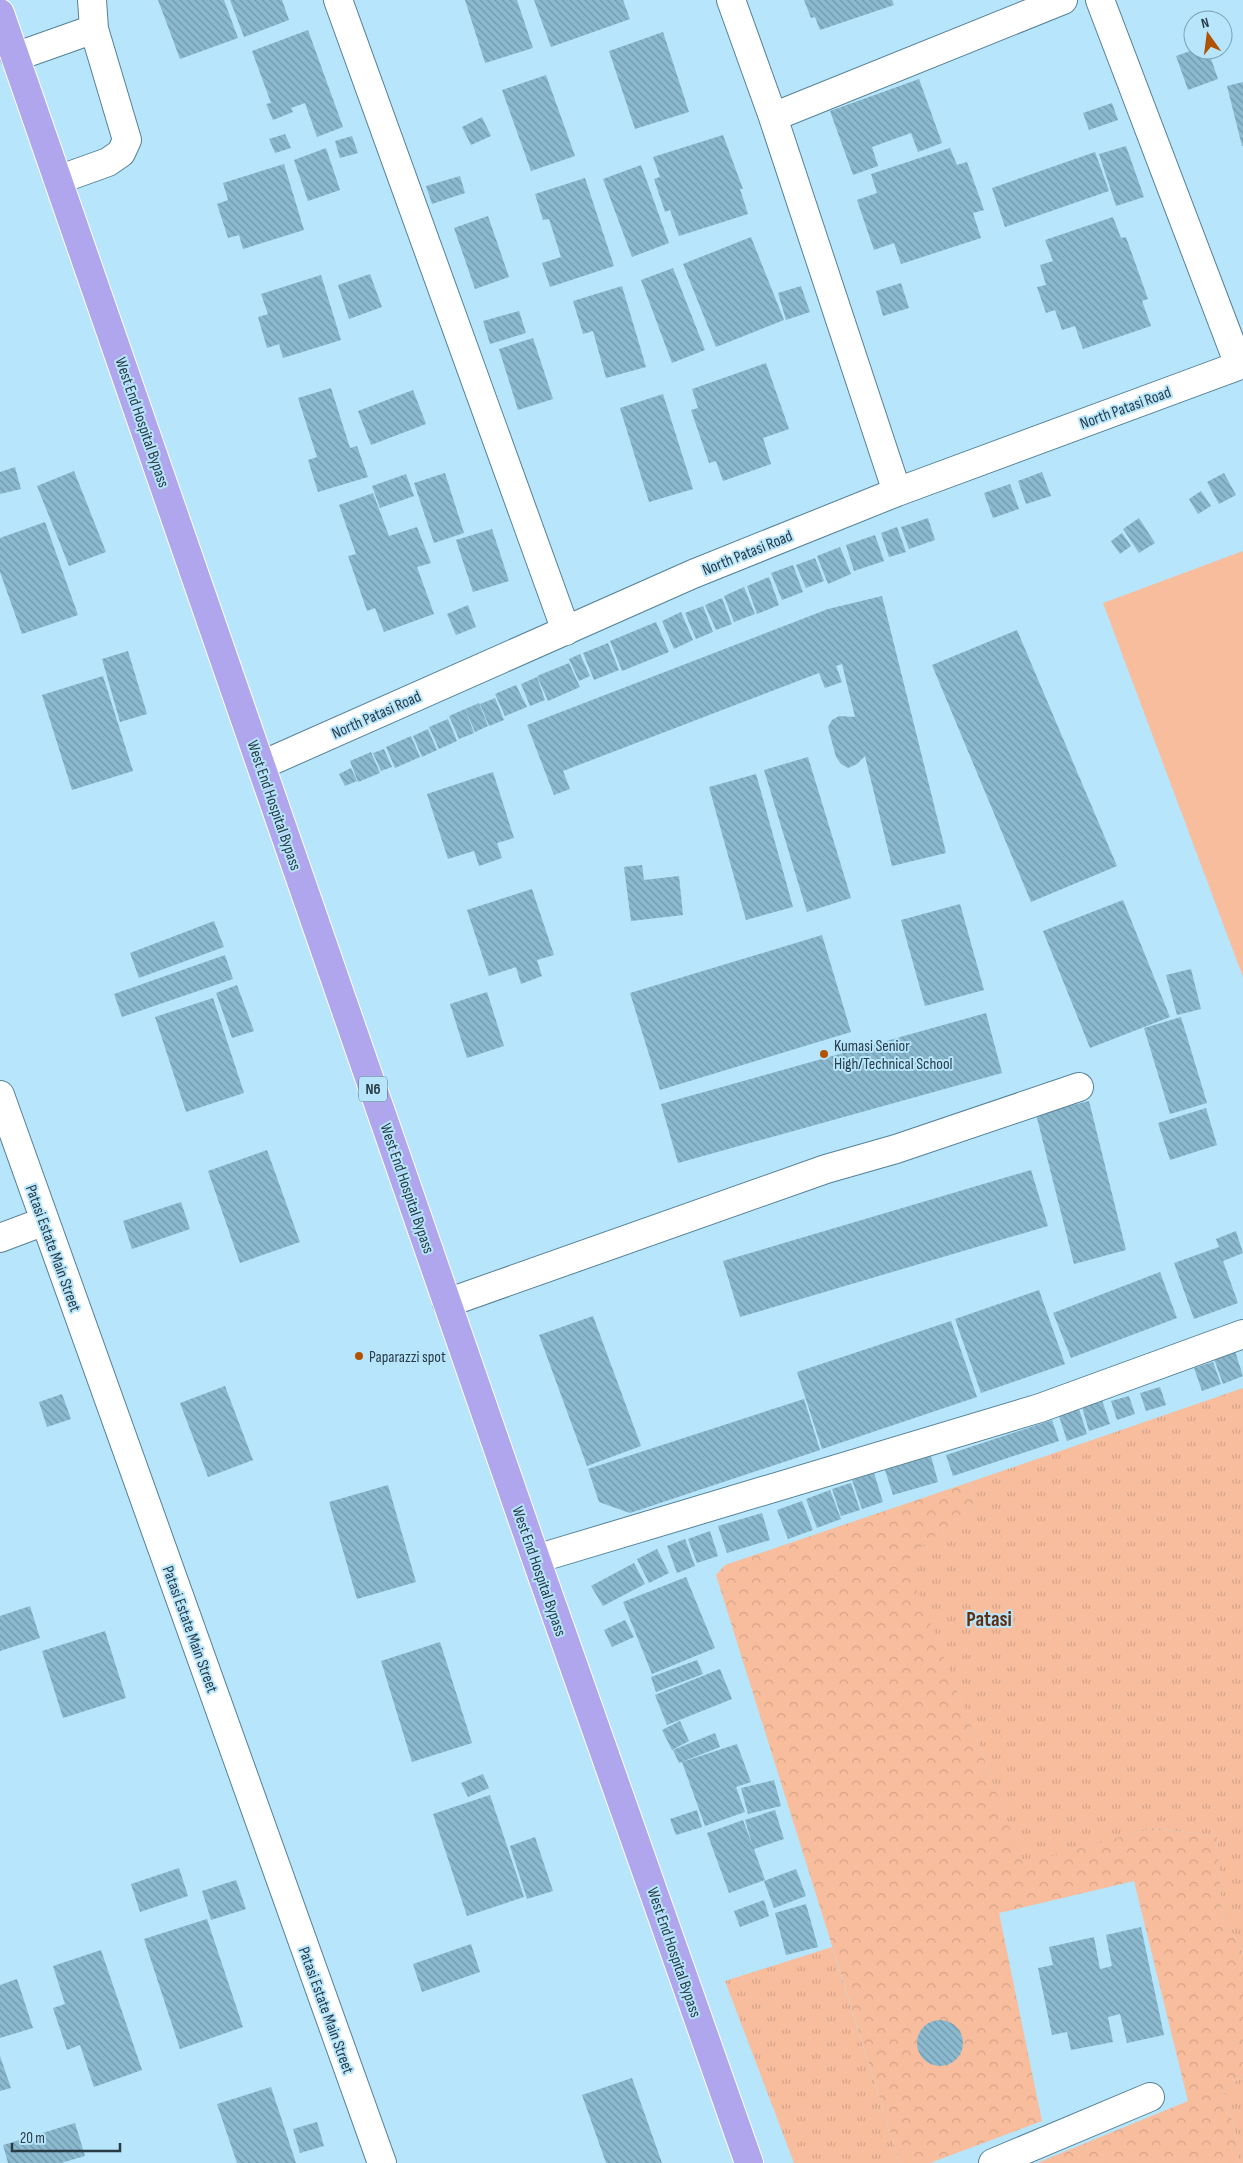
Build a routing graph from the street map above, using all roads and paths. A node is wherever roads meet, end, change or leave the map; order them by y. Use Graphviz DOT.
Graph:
graph roads {
  1 [pos="92,0"];
  2 [pos="338,0"];
  3 [pos="730,0"];
  4 [pos="1064,0"];
  5 [pos="1100,0"];
  6 [pos="0,13"];
  7 [pos="94,29"];
  8 [pos="15,57"];
  9 [pos="773,117"];
  10 [pos="58,180"];
  11 [pos="1241,365"];
  12 [pos="897,492"];
  13 [pos="566,631"];
  14 [pos="262,765"];
  15 [pos="1078,1087"];
  16 [pos="0,1095"];
  17 [pos="45,1221"];
  18 [pos="0,1238"];
  19 [pos="447,1303"];
  20 [pos="1243,1334"];
  21 [pos="536,1559"];
  22 [pos="1150,2097"];
  23 [pos="382,2163"];
  24 [pos="750,2163"];
  25 [pos="993,2163"];
  1 -- 7 [label="street"];
  2 -- 13 [label="street"];
  3 -- 9 [label="street"];
  4 -- 9 [label="street"];
  5 -- 11 [label="street"];
  6 -- 8 [label="highway, West End Hospital Bypass / N6"];
  7 -- 8 [label="street"];
  7 -- 10 [label="street"];
  8 -- 10 [label="highway, West End Hospital Bypass / N6"];
  9 -- 12 [label="street"];
  10 -- 14 [label="highway, West End Hospital Bypass / N6"];
  11 -- 12 [label="street, North Patasi Road"];
  12 -- 13 [label="street, North Patasi Road"];
  13 -- 14 [label="street, North Patasi Road"];
  14 -- 19 [label="highway, West End Hospital Bypass / N6"];
  15 -- 19 [label="street"];
  16 -- 17 [label="street, Patasi Estate Main Street"];
  17 -- 18 [label="street"];
  17 -- 23 [label="street, Patasi Estate Main Street"];
  19 -- 21 [label="highway, West End Hospital Bypass / N6"];
  20 -- 21 [label="street"];
  21 -- 24 [label="highway, West End Hospital Bypass / N6"];
  22 -- 25 [label="street"];
}
